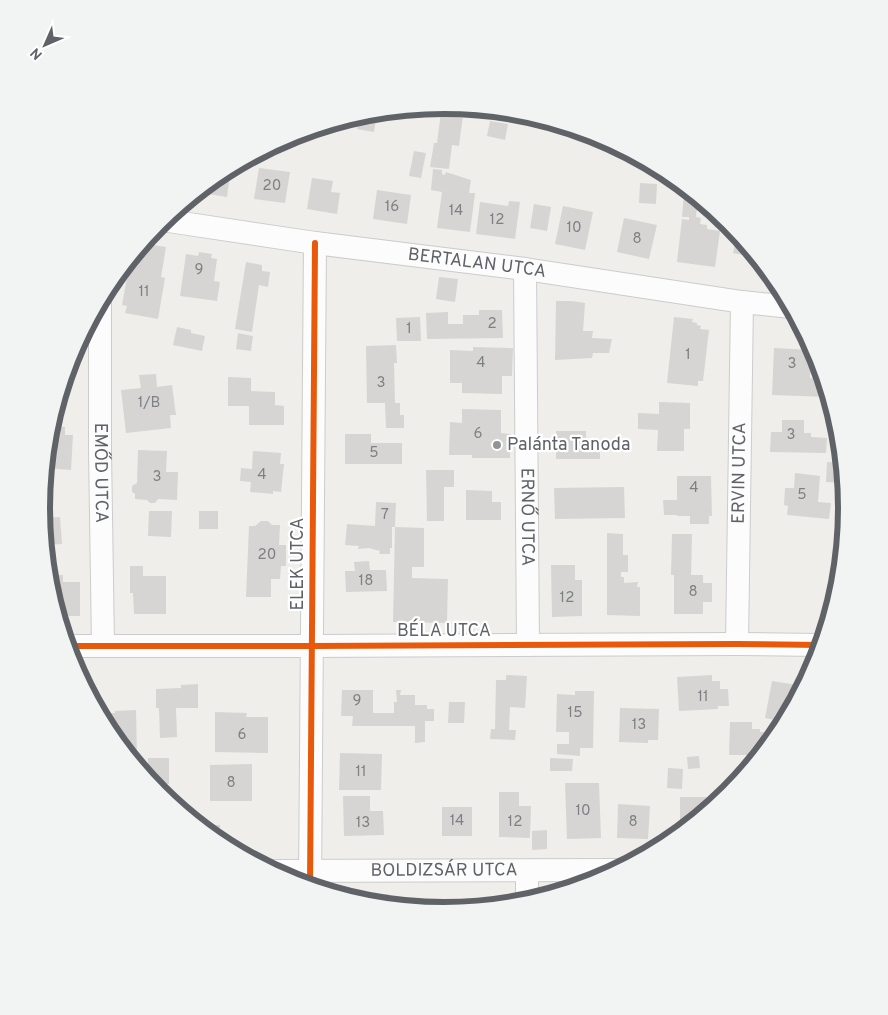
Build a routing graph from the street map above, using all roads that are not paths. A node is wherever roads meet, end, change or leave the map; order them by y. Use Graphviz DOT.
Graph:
graph roads {
  1 [pos="173,222"];
  2 [pos="315,244"];
  3 [pos="525,269"];
  4 [pos="742,302"];
  5 [pos="782,306"];
  6 [pos="100,316"];
  7 [pos="736,644"];
  8 [pos="528,645"];
  9 [pos="813,645"];
  10 [pos="76,646"];
  11 [pos="103,646"];
  12 [pos="312,646"];
  13 [pos="599,870"];
  14 [pos="527,871"];
  15 [pos="310,878"];
  16 [pos="528,892"];
  1 -- 2 [label="street, BERTALAN UTCA"];
  2 -- 3 [label="street, BERTALAN UTCA"];
  2 -- 12 [label="street, ELEK UTCA"];
  3 -- 4 [label="street, BERTALAN UTCA"];
  3 -- 8 [label="street, ERNŐ UTCA"];
  4 -- 5 [label="street, BERTALAN UTCA"];
  4 -- 7 [label="street, ERVIN UTCA"];
  6 -- 11 [label="street, EMŐD UTCA"];
  7 -- 8 [label="street, BÉLA UTCA"];
  7 -- 9 [label="street, BÉLA UTCA"];
  8 -- 12 [label="street, BÉLA UTCA"];
  10 -- 11 [label="street, BÉLA UTCA"];
  11 -- 12 [label="street, BÉLA UTCA"];
  12 -- 15 [label="street, ELEK UTCA"];
  13 -- 14 [label="street, BOLDIZSÁR UTCA"];
  14 -- 15 [label="street, BOLDIZSÁR UTCA"];
  14 -- 16 [label="street"];
}
